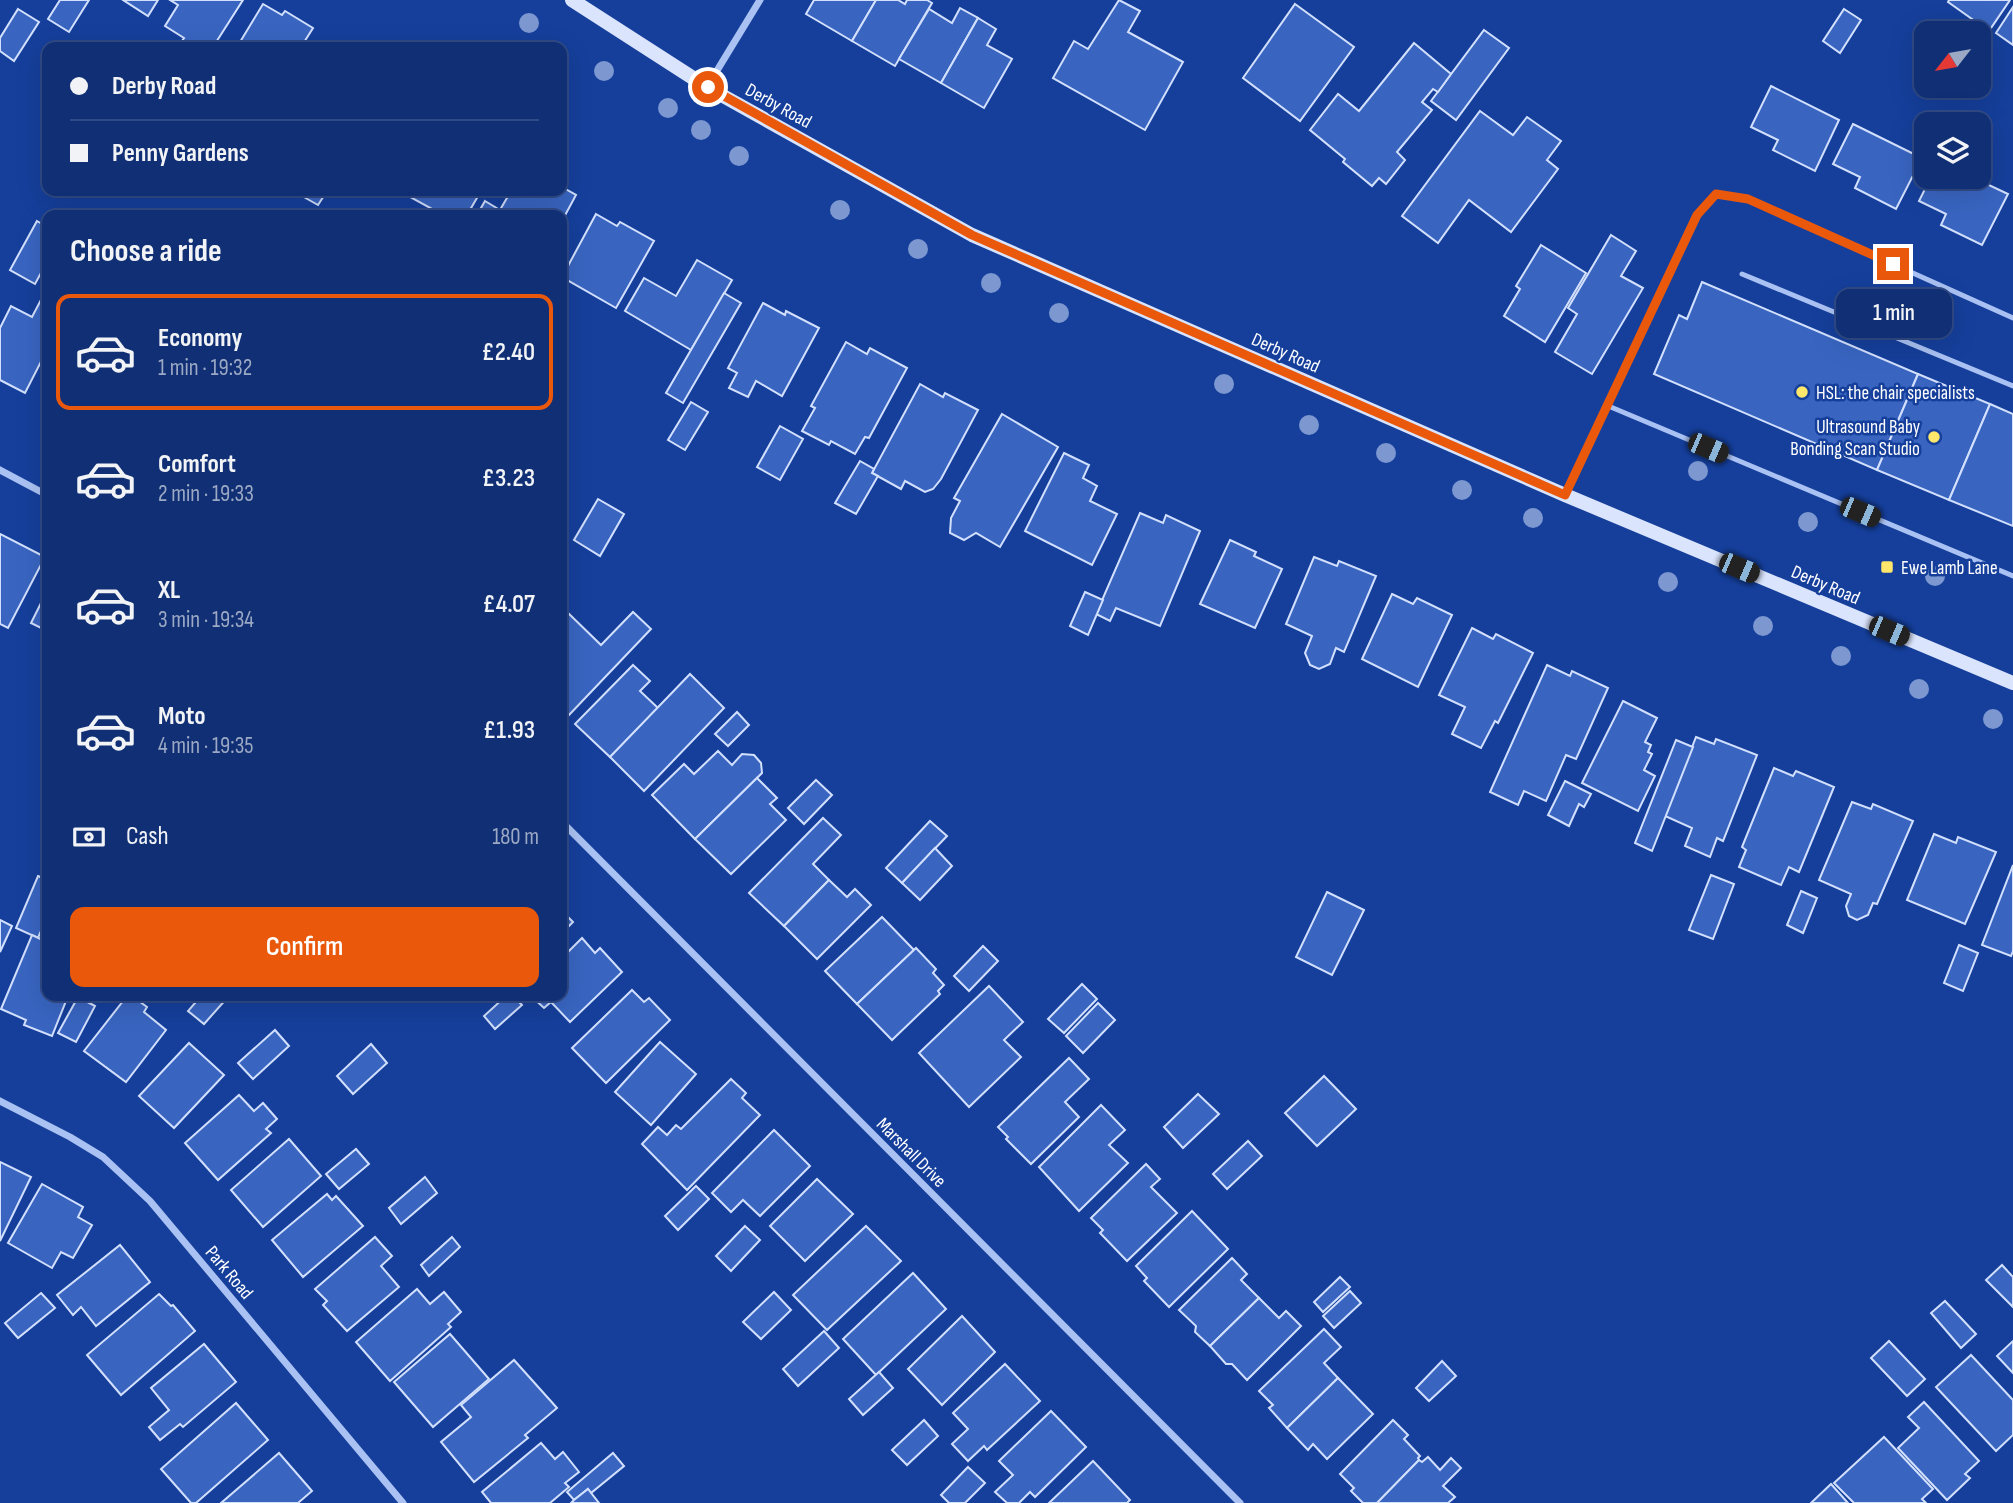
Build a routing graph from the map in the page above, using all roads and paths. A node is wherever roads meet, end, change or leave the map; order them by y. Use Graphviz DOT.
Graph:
graph roads {
  1 [pos="572,0"];
  2 [pos="760,0"];
  3 [pos="708,87"];
  4 [pos="1742,274"];
  5 [pos="2013,318"];
  6 [pos="2013,386"];
  7 [pos="1606,405"];
  8 [pos="0,470"];
  9 [pos="42,492"];
  10 [pos="1565,495"];
  11 [pos="2013,576"];
  12 [pos="2013,683"];
  13 [pos="567,827"];
  14 [pos="0,1101"];
  15 [pos="403,1503"];
  16 [pos="1240,1503"];
  1 -- 3 [label="main road, Derby Road"];
  2 -- 3 [label="street"];
  3 -- 10 [label="main road, Derby Road"];
  4 -- 6 [label="lane"];
  5 -- 7 [label="lane"];
  7 -- 10 [label="lane"];
  7 -- 11 [label="lane"];
  8 -- 9 [label="street"];
  10 -- 12 [label="main road, Derby Road"];
  13 -- 16 [label="street, Marshall Drive"];
  14 -- 15 [label="street, Park Road"];
}
